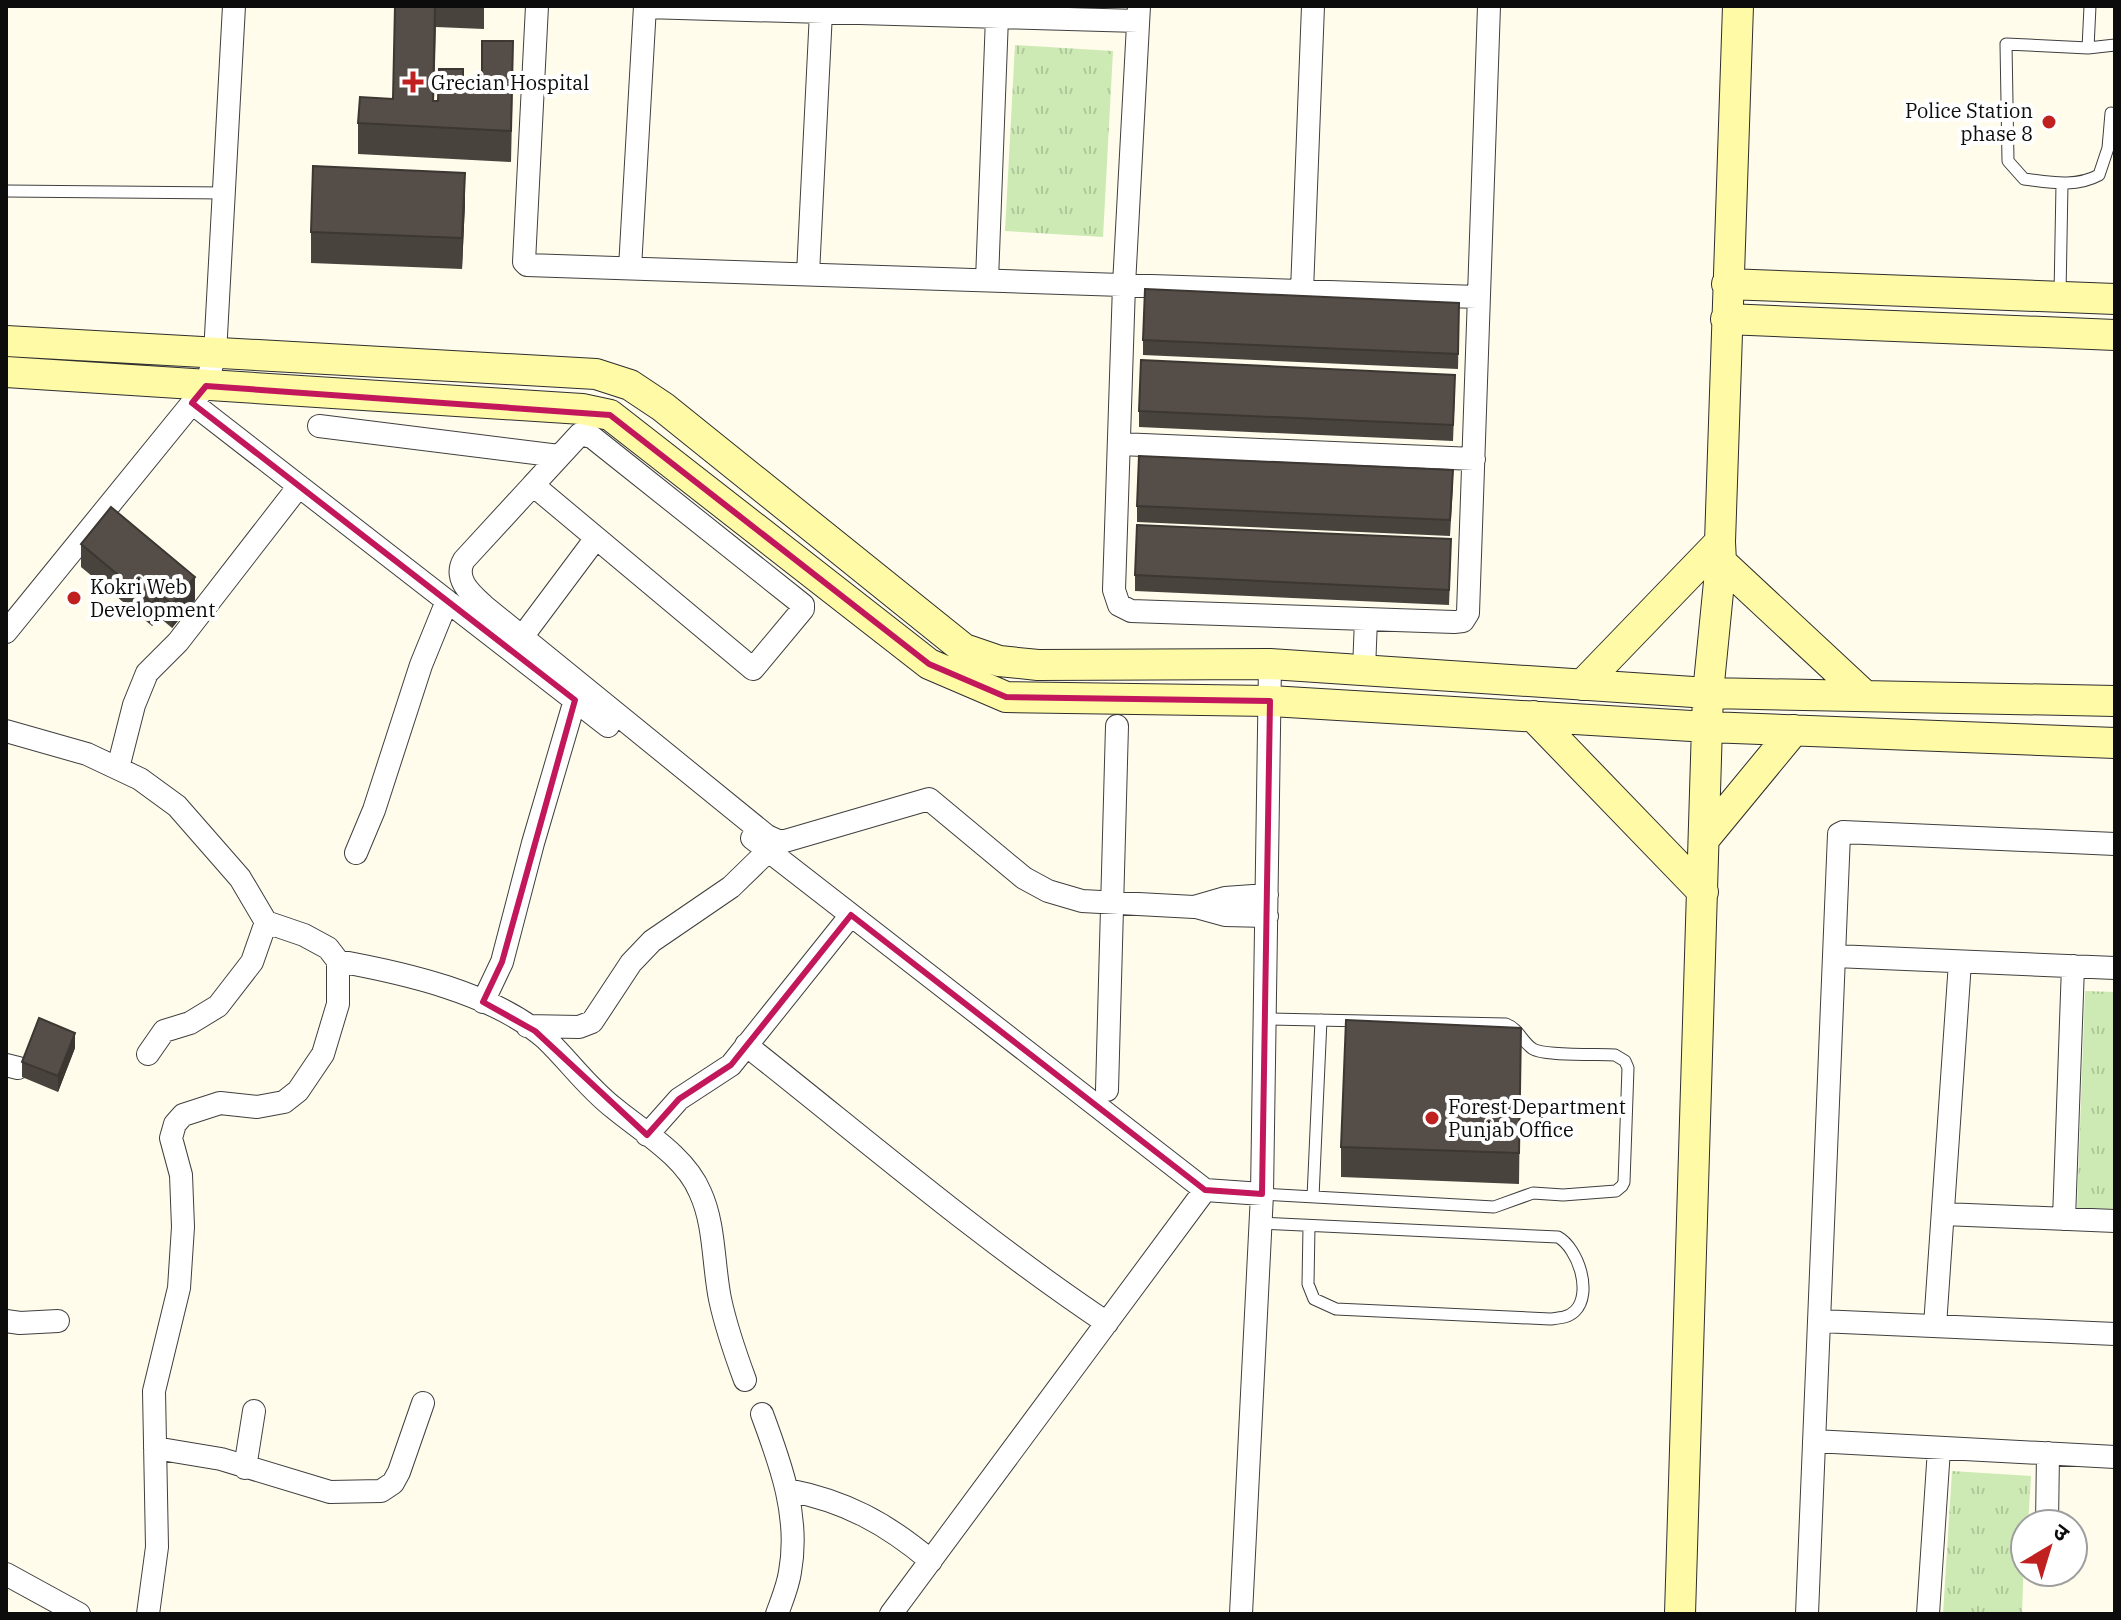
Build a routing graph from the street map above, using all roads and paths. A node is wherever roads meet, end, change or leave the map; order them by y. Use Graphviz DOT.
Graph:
graph roads {
  1 [pos="234,6"];
  2 [pos="537,6"];
  3 [pos="645,6"];
  4 [pos="1313,6"];
  5 [pos="1489,6"];
  6 [pos="1738,6"];
  7 [pos="2090,6"];
  8 [pos="821,12"];
  9 [pos="1138,14"];
  10 [pos="997,17"];
  11 [pos="2115,45"];
  12 [pos="2088,48"];
  13 [pos="2111,113"];
  14 [pos="2062,184"];
  15 [pos="6,191"];
  16 [pos="224,193"];
  17 [pos="630,268"];
  18 [pos="808,274"];
  19 [pos="987,280"];
  20 [pos="1727,284"];
  21 [pos="1124,285"];
  22 [pos="1302,291"];
  23 [pos="1477,297"];
  24 [pos="2060,297"];
  25 [pos="2115,299"];
  26 [pos="1726,319"];
  27 [pos="2115,335"];
  28 [pos="6,341"];
  29 [pos="215,354"];
  30 [pos="6,372"];
  31 [pos="199,394"];
  32 [pos="319,426"];
  33 [pos="1120,444"];
  34 [pos="559,456"];
  35 [pos="1474,459"];
  36 [pos="533,485"];
  37 [pos="299,486"];
  38 [pos="596,538"];
  39 [pos="1720,552"];
  40 [pos="447,601"];
  41 [pos="1366,619"];
  42 [pos="6,632"];
  43 [pos="522,637"];
  44 [pos="1270,664"];
  45 [pos="1364,670"];
  46 [pos="1582,685"];
  47 [pos="1708,693"];
  48 [pos="1865,696"];
  49 [pos="575,700"];
  50 [pos="1270,701"];
  51 [pos="2115,701"];
  52 [pos="1533,716"];
  53 [pos="1117,726"];
  54 [pos="1708,727"];
  55 [pos="1794,730"];
  56 [pos="6,731"];
  57 [pos="2115,743"];
  58 [pos="118,768"];
  59 [pos="1705,838"];
  60 [pos="2115,844"];
  61 [pos="768,851"];
  62 [pos="356,853"];
  63 [pos="1703,892"];
  64 [pos="1112,904"];
  65 [pos="1267,906"];
  66 [pos="851,915"];
  67 [pos="266,922"];
  68 [pos="1835,956"];
  69 [pos="338,961"];
  70 [pos="1960,962"];
  71 [pos="2073,966"];
  72 [pos="2115,968"];
  73 [pos="483,1002"];
  74 [pos="1265,1019"];
  75 [pos="1321,1020"];
  76 [pos="527,1026"];
  77 [pos="746,1045"];
  78 [pos="148,1054"];
  79 [pos="1107,1090"];
  80 [pos="647,1135"];
  81 [pos="1205,1190"];
  82 [pos="1262,1194"];
  83 [pos="1313,1197"];
  84 [pos="1944,1214"];
  85 [pos="2064,1219"];
  86 [pos="2115,1221"];
  87 [pos="1260,1223"];
  88 [pos="1309,1226"];
  89 [pos="6,1321"];
  90 [pos="58,1321"];
  91 [pos="1820,1321"];
  92 [pos="1107,1323"];
  93 [pos="1935,1326"];
  94 [pos="2115,1334"];
  95 [pos="745,1380"];
  96 [pos="423,1403"];
  97 [pos="254,1411"];
  98 [pos="762,1414"];
  99 [pos="1814,1441"];
  100 [pos="155,1448"];
  101 [pos="1939,1449"];
  102 [pos="2048,1453"];
  103 [pos="2115,1457"];
  104 [pos="245,1468"];
  105 [pos="788,1490"];
  106 [pos="2047,1508"];
  107 [pos="931,1561"];
  108 [pos="6,1574"];
  109 [pos="79,1614"];
  110 [pos="148,1614"];
  111 [pos="777,1614"];
  112 [pos="891,1614"];
  113 [pos="1241,1614"];
  114 [pos="1680,1614"];
  115 [pos="1807,1614"];
  116 [pos="1928,1614"];
  1 -- 16 [label="street"];
  2 -- 17 [label="street"];
  3 -- 8 [label="street"];
  3 -- 17 [label="street"];
  4 -- 22 [label="street"];
  5 -- 23 [label="street"];
  6 -- 20 [label="main road"];
  7 -- 12 [label="lane"];
  8 -- 10 [label="street"];
  8 -- 18 [label="street"];
  9 -- 10 [label="street"];
  9 -- 21 [label="street"];
  10 -- 19 [label="street"];
  11 -- 12 [label="lane"];
  12 -- 14 [label="lane"];
  13 -- 14 [label="lane"];
  14 -- 24 [label="lane"];
  15 -- 16 [label="lane"];
  16 -- 29 [label="street"];
  17 -- 18 [label="street"];
  18 -- 19 [label="street"];
  19 -- 21 [label="street"];
  20 -- 24 [label="main road"];
  20 -- 26 [label="main road"];
  21 -- 22 [label="street"];
  21 -- 33 [label="street"];
  22 -- 23 [label="street"];
  23 -- 35 [label="street"];
  24 -- 25 [label="main road"];
  26 -- 27 [label="main road"];
  26 -- 39 [label="main road"];
  28 -- 29 [label="main road"];
  29 -- 31 [label="street"];
  29 -- 44 [label="main road"];
  30 -- 31 [label="main road"];
  31 -- 37 [label="street"];
  31 -- 42 [label="street"];
  31 -- 50 [label="main road"];
  32 -- 34 [label="street"];
  33 -- 35 [label="street"];
  33 -- 41 [label="street"];
  34 -- 36 [label="street"];
  34 -- 38 [label="street"];
  35 -- 41 [label="street"];
  36 -- 38 [label="street"];
  36 -- 43 [label="street"];
  37 -- 40 [label="street"];
  37 -- 58 [label="street"];
  38 -- 43 [label="street"];
  39 -- 46 [label="main road"];
  39 -- 47 [label="main road"];
  39 -- 48 [label="main road"];
  40 -- 49 [label="street"];
  40 -- 62 [label="street"];
  41 -- 45 [label="street"];
  43 -- 64 [label="street"];
  44 -- 45 [label="main road"];
  44 -- 50 [label="street"];
  45 -- 46 [label="main road"];
  46 -- 47 [label="main road"];
  47 -- 48 [label="main road"];
  47 -- 54 [label="main road"];
  48 -- 51 [label="main road"];
  49 -- 61 [label="street"];
  49 -- 73 [label="street"];
  50 -- 52 [label="main road"];
  50 -- 65 [label="street"];
  52 -- 54 [label="main road"];
  52 -- 63 [label="main road"];
  53 -- 64 [label="street"];
  54 -- 55 [label="main road"];
  54 -- 59 [label="main road"];
  55 -- 57 [label="main road"];
  55 -- 59 [label="main road"];
  56 -- 58 [label="street"];
  58 -- 67 [label="street"];
  59 -- 63 [label="main road"];
  60 -- 68 [label="street"];
  61 -- 66 [label="street"];
  61 -- 76 [label="street"];
  63 -- 114 [label="main road"];
  64 -- 65 [label="street"];
  64 -- 79 [label="street"];
  65 -- 74 [label="street"];
  66 -- 77 [label="street"];
  66 -- 81 [label="street"];
  67 -- 69 [label="street"];
  67 -- 78 [label="street"];
  68 -- 70 [label="street"];
  68 -- 91 [label="street"];
  69 -- 73 [label="street"];
  69 -- 100 [label="street"];
  70 -- 71 [label="street"];
  70 -- 84 [label="street"];
  71 -- 72 [label="street"];
  71 -- 85 [label="street"];
  73 -- 76 [label="street"];
  74 -- 75 [label="lane"];
  74 -- 82 [label="street"];
  75 -- 83 [label="lane"];
  75 -- 83 [label="lane"];
  76 -- 80 [label="street"];
  77 -- 80 [label="street"];
  77 -- 92 [label="street"];
  80 -- 95 [label="street"];
  81 -- 82 [label="street"];
  81 -- 92 [label="street"];
  82 -- 83 [label="lane"];
  82 -- 87 [label="street"];
  84 -- 85 [label="street"];
  84 -- 93 [label="street"];
  85 -- 86 [label="street"];
  87 -- 88 [label="lane"];
  87 -- 113 [label="street"];
  88 -- 88 [label="lane"];
  89 -- 90 [label="street"];
  91 -- 93 [label="street"];
  91 -- 99 [label="street"];
  92 -- 107 [label="street"];
  93 -- 94 [label="street"];
  96 -- 104 [label="street"];
  97 -- 104 [label="street"];
  98 -- 105 [label="street"];
  99 -- 101 [label="street"];
  99 -- 115 [label="street"];
  100 -- 104 [label="street"];
  100 -- 110 [label="street"];
  101 -- 102 [label="street"];
  101 -- 116 [label="street"];
  102 -- 103 [label="street"];
  102 -- 106 [label="street"];
  105 -- 107 [label="street"];
  105 -- 111 [label="street"];
  107 -- 112 [label="street"];
  108 -- 109 [label="street"];
}
